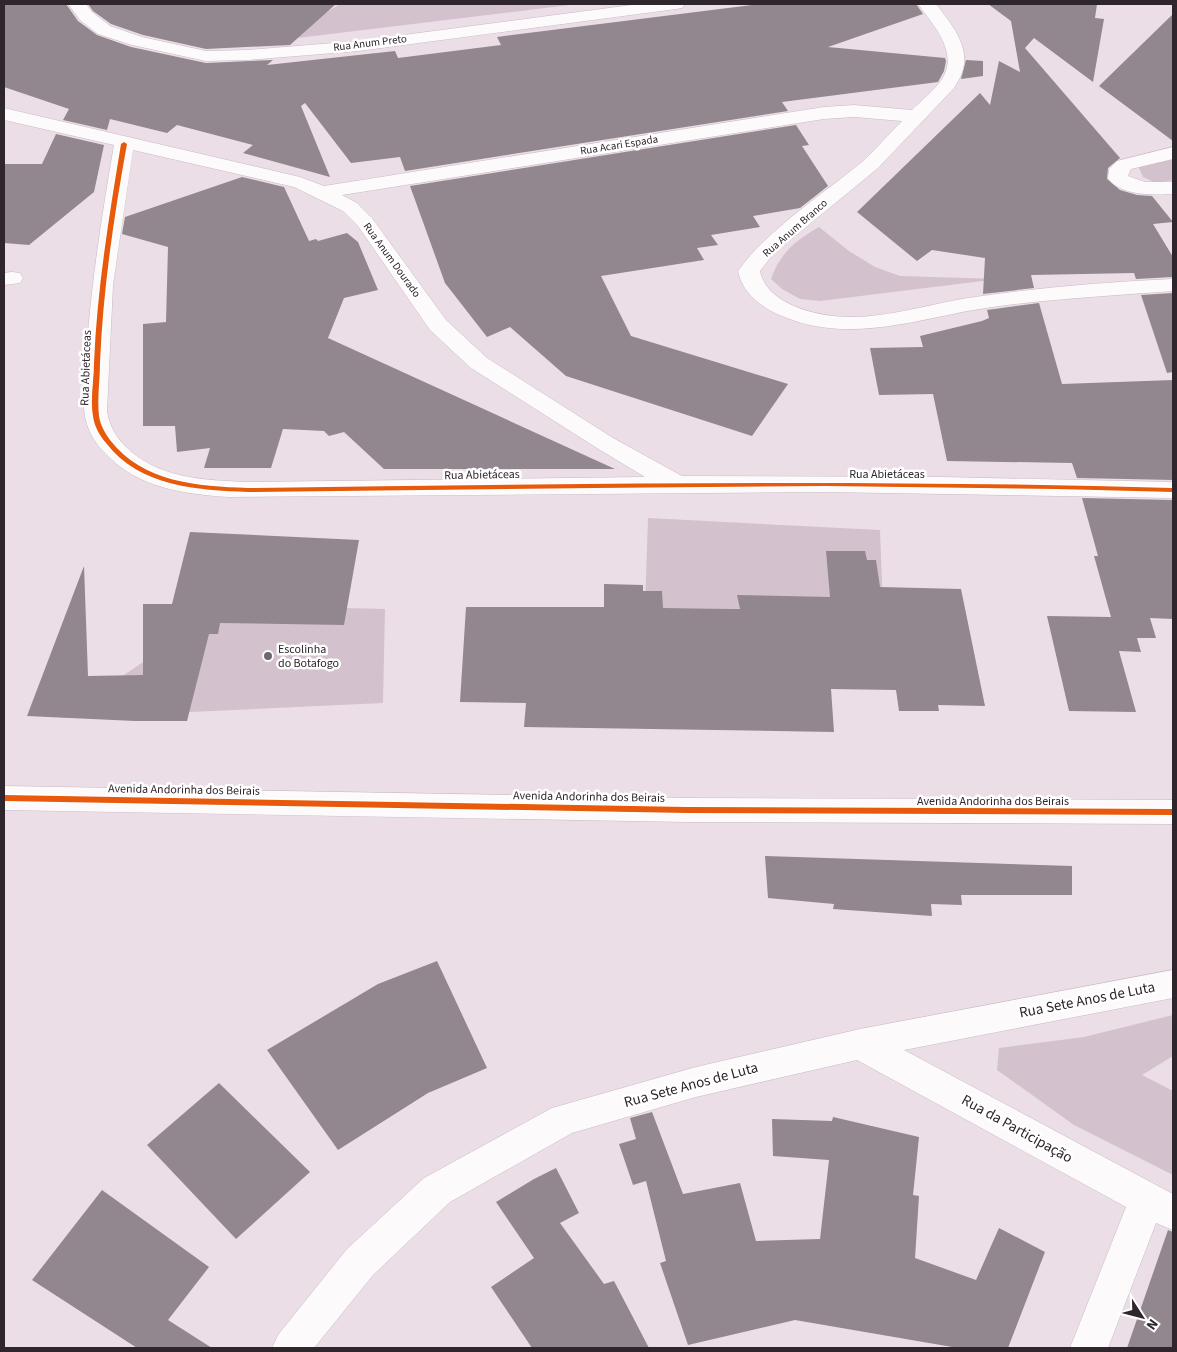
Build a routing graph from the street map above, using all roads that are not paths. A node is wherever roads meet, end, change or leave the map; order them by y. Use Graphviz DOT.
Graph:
graph roads {
  1 [pos="77,4"];
  2 [pos="676,4"];
  3 [pos="927,4"];
  4 [pos="4,114"];
  5 [pos="916,116"];
  6 [pos="124,144"];
  7 [pos="1173,153"];
  8 [pos="1173,188"];
  9 [pos="322,192"];
  10 [pos="1173,284"];
  11 [pos="676,484"];
  12 [pos="1173,490"];
  13 [pos="4,798"];
  14 [pos="1173,812"];
  15 [pos="1173,984"];
  16 [pos="860,1044"];
  17 [pos="1160,1206"];
  18 [pos="291,1348"];
  19 [pos="1089,1348"];
  1 -- 2 [label="street, Rua Anum Preto"];
  3 -- 5 [label="street, Rua Anum Branco"];
  4 -- 6 [label="street, Rua Anum Dourado"];
  5 -- 9 [label="street, Rua Acari Espada"];
  5 -- 10 [label="street, Rua Anum Branco"];
  6 -- 9 [label="street, Rua Anum Dourado"];
  6 -- 11 [label="street, Rua Abietáceas"];
  7 -- 8 [label="street"];
  9 -- 11 [label="street, Rua Anum Dourado"];
  11 -- 12 [label="street, Rua Abietáceas"];
  13 -- 14 [label="street, Avenida Andorinha dos Beirais"];
  15 -- 16 [label="street, Rua Sete Anos de Luta"];
  16 -- 17 [label="street, Rua da Participação"];
  16 -- 18 [label="street, Rua Sete Anos de Luta"];
  17 -- 19 [label="street"];
}
